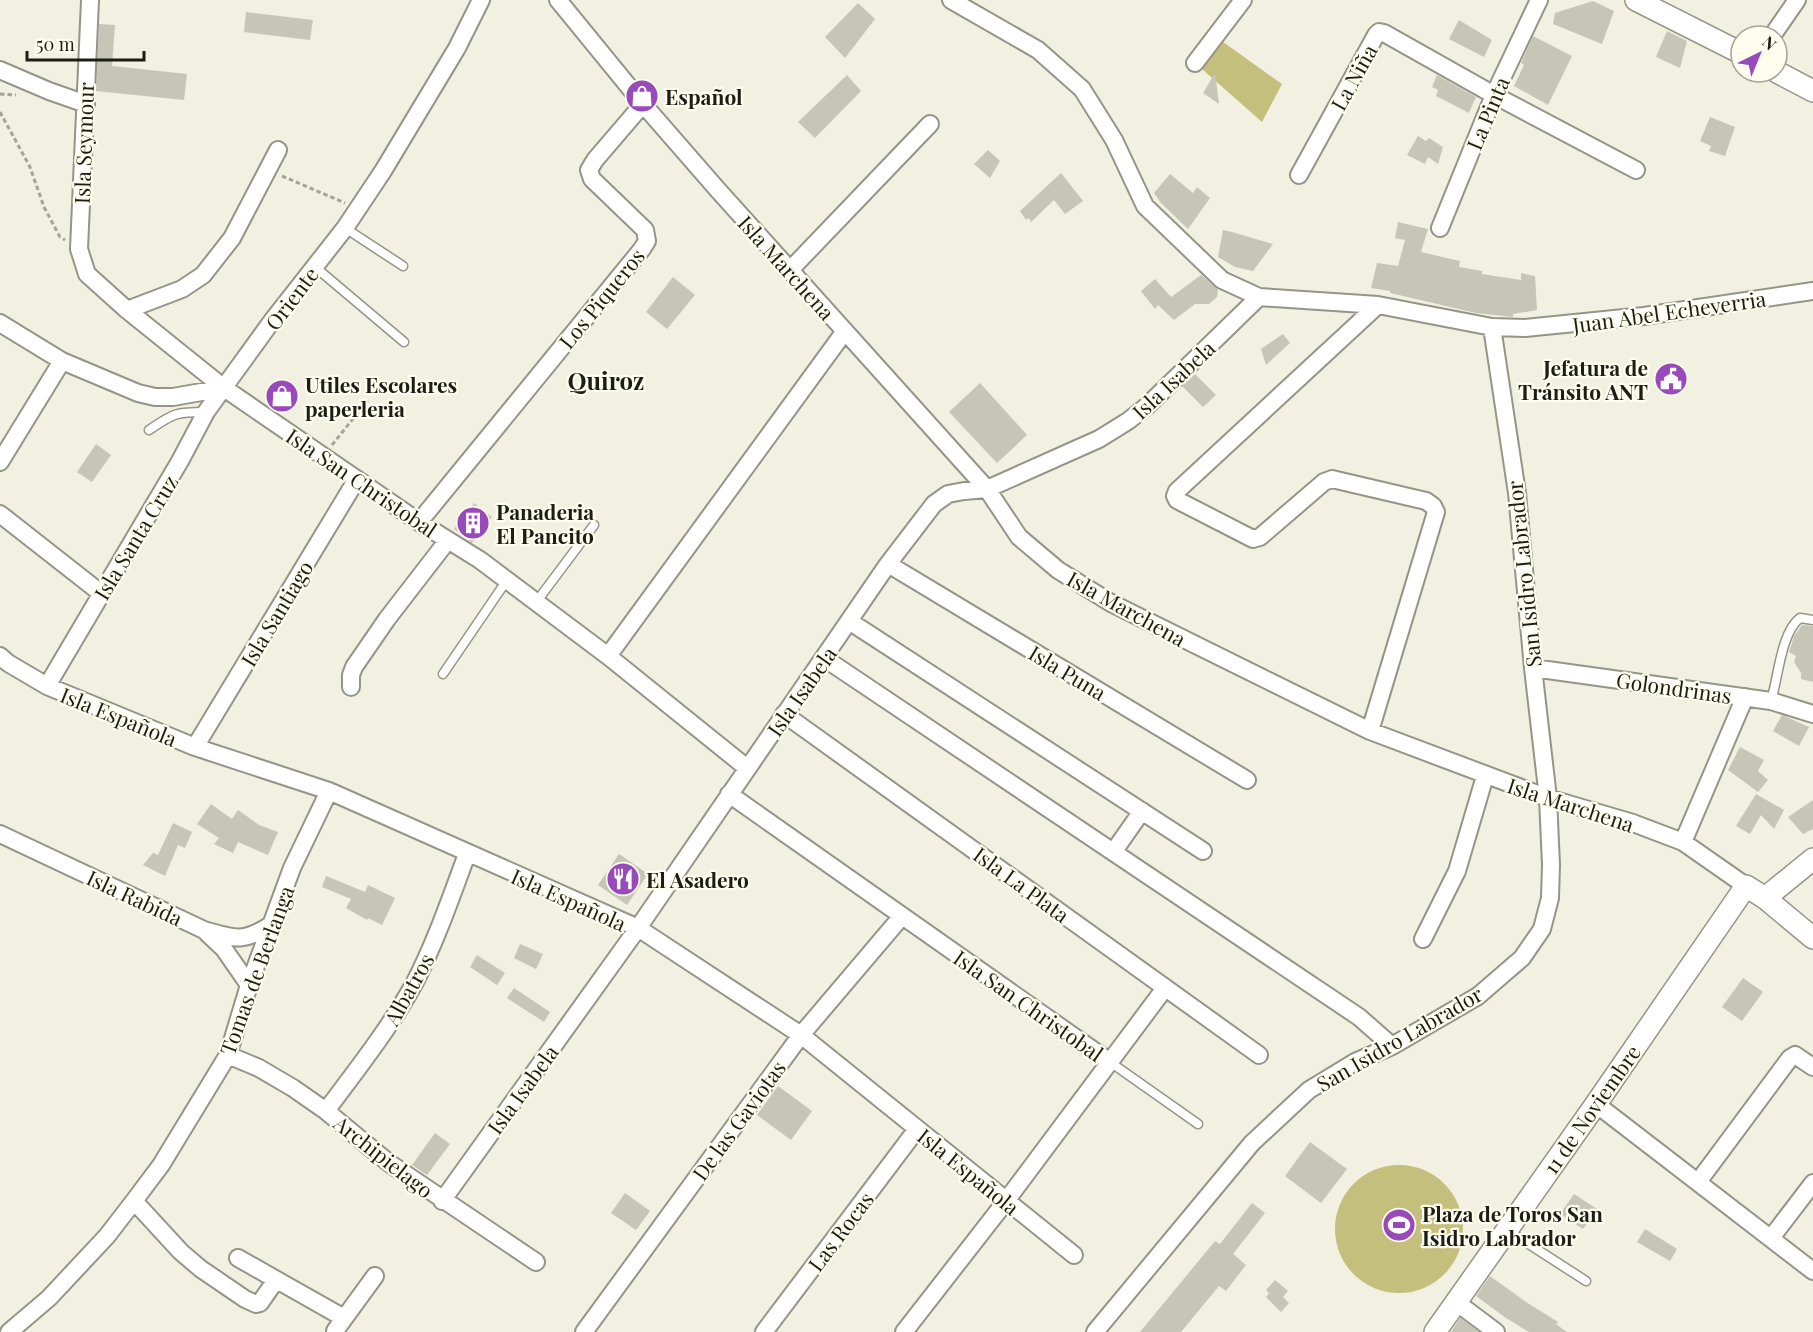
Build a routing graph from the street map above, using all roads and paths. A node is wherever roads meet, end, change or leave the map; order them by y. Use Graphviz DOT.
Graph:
graph roads {
  1 [pos="90,0"];
  2 [pos="481,0"];
  3 [pos="558,0"];
  4 [pos="951,0"];
  5 [pos="1243,0"];
  6 [pos="1539,0"];
  7 [pos="1636,0"];
  8 [pos="1797,0"];
  9 [pos="1780,24"];
  10 [pos="1729,47"];
  11 [pos="1195,63"];
  12 [pos="0,70"];
  13 [pos="1789,78"];
  14 [pos="1813,91"];
  15 [pos="1494,95"];
  16 [pos="86,104"];
  17 [pos="643,104"];
  18 [pos="0,112"];
  19 [pos="930,124"];
  20 [pos="278,150"];
  21 [pos="267,170"];
  22 [pos="1636,170"];
  23 [pos="1299,176"];
  24 [pos="357,208"];
  25 [pos="345,228"];
  26 [pos="1440,228"];
  27 [pos="79,249"];
  28 [pos="314,266"];
  29 [pos="402,267"];
  30 [pos="790,270"];
  31 [pos="1813,291"];
  32 [pos="1259,297"];
  33 [pos="1378,305"];
  34 [pos="127,310"];
  35 [pos="0,323"];
  36 [pos="1492,327"];
  37 [pos="845,331"];
  38 [pos="404,342"];
  39 [pos="62,361"];
  40 [pos="224,388"];
  41 [pos="368,400"];
  42 [pos="206,412"];
  43 [pos="149,430"];
  44 [pos="324,456"];
  45 [pos="0,462"];
  46 [pos="357,479"];
  47 [pos="987,489"];
  48 [pos="0,514"];
  49 [pos="419,522"];
  50 [pos="594,525"];
  51 [pos="448,540"];
  52 [pos="888,564"];
  53 [pos="508,580"];
  54 [pos="102,594"];
  55 [pos="537,601"];
  56 [pos="1813,620"];
  57 [pos="849,621"];
  58 [pos="0,656"];
  59 [pos="608,656"];
  60 [pos="824,658"];
  61 [pos="1533,668"];
  62 [pos="443,674"];
  63 [pos="46,686"];
  64 [pos="351,687"];
  65 [pos="1745,697"];
  66 [pos="1771,701"];
  67 [pos="784,714"];
  68 [pos="1813,714"];
  69 [pos="1370,732"];
  70 [pos="195,747"];
  71 [pos="747,768"];
  72 [pos="1485,776"];
  73 [pos="1247,780"];
  74 [pos="329,791"];
  75 [pos="729,794"];
  76 [pos="1548,798"];
  77 [pos="1142,812"];
  78 [pos="0,834"];
  79 [pos="1683,842"];
  80 [pos="1203,851"];
  81 [pos="1114,852"];
  82 [pos="467,854"];
  83 [pos="1813,859"];
  84 [pos="1746,886"];
  85 [pos="1765,898"];
  86 [pos="902,916"];
  87 [pos="272,924"];
  88 [pos="638,928"];
  89 [pos="204,930"];
  90 [pos="1813,938"];
  91 [pos="1423,939"];
  92 [pos="249,986"];
  93 [pos="1165,987"];
  94 [pos="801,1035"];
  95 [pos="1392,1046"];
  96 [pos="228,1055"];
  97 [pos="1259,1055"];
  98 [pos="1110,1062"];
  99 [pos="1813,1067"];
  100 [pos="1596,1104"];
  101 [pos="326,1111"];
  102 [pos="1198,1124"];
  103 [pos="917,1129"];
  104 [pos="1698,1182"];
  105 [pos="1813,1182"];
  106 [pos="134,1201"];
  107 [pos="442,1201"];
  108 [pos="1006,1201"];
  109 [pos="1506,1230"];
  110 [pos="1771,1238"];
  111 [pos="1074,1255"];
  112 [pos="238,1258"];
  113 [pos="537,1262"];
  114 [pos="1813,1271"];
  115 [pos="375,1276"];
  116 [pos="276,1280"];
  117 [pos="1586,1281"];
  118 [pos="1456,1302"];
  119 [pos="340,1324"];
  120 [pos="9,1332"];
  121 [pos="584,1332"];
  122 [pos="764,1332"];
  123 [pos="904,1332"];
  124 [pos="1095,1332"];
  125 [pos="1435,1332"];
  126 [pos="1496,1332"];
  1 -- 16 [label="street, Isla Seymour"];
  2 -- 24 [label="street, Oriente"];
  3 -- 17 [label="street, Isla Marchena"];
  4 -- 32 [label="street"];
  5 -- 11 [label="street"];
  6 -- 15 [label="street, La Pinta"];
  7 -- 10 [label="street"];
  8 -- 9 [label="street"];
  12 -- 16 [label="street"];
  13 -- 14 [label="street"];
  15 -- 22 [label="street"];
  15 -- 23 [label="street, La Niña"];
  15 -- 26 [label="street, La Pinta"];
  16 -- 27 [label="street, Isla Seymour"];
  17 -- 30 [label="street, Isla Marchena"];
  17 -- 49 [label="street, Los Piqueros"];
  18 -- 27 [label="path"];
  19 -- 30 [label="street"];
  20 -- 21 [label="street"];
  21 -- 24 [label="path"];
  21 -- 34 [label="street"];
  24 -- 25 [label="street, Oriente"];
  25 -- 28 [label="street, Oriente"];
  25 -- 29 [label="lane"];
  27 -- 34 [label="street, Isla San Christobal"];
  28 -- 38 [label="lane"];
  28 -- 40 [label="street, Oriente"];
  30 -- 37 [label="street, Isla Marchena"];
  31 -- 36 [label="street, Juan Abel Echeverria"];
  32 -- 33 [label="street, Juan Abel Echeverria"];
  32 -- 47 [label="street, Isla Isabela"];
  33 -- 36 [label="street, Juan Abel Echeverria"];
  33 -- 69 [label="street"];
  34 -- 40 [label="street, Isla San Christobal"];
  35 -- 39 [label="street"];
  36 -- 61 [label="street, San Isidro Labrador"];
  37 -- 47 [label="street, Isla Marchena"];
  37 -- 59 [label="street"];
  39 -- 40 [label="street"];
  39 -- 45 [label="street"];
  40 -- 42 [label="street, Isla Santa Cruz"];
  40 -- 44 [label="street, Isla San Christobal"];
  41 -- 44 [label="path"];
  42 -- 43 [label="lane"];
  42 -- 54 [label="street, Isla Santa Cruz"];
  44 -- 46 [label="street, Isla San Christobal"];
  46 -- 49 [label="street, Isla San Christobal"];
  46 -- 70 [label="street, Isla Santiago"];
  47 -- 52 [label="street, Isla Isabela"];
  47 -- 69 [label="street, Isla Marchena"];
  48 -- 54 [label="street"];
  49 -- 51 [label="street, Isla San Christobal"];
  50 -- 55 [label="lane"];
  51 -- 53 [label="street, Isla San Christobal"];
  51 -- 64 [label="street"];
  52 -- 57 [label="street, Isla Isabela"];
  52 -- 73 [label="street, Isla Puna"];
  53 -- 55 [label="street, Isla San Christobal"];
  53 -- 62 [label="lane"];
  54 -- 63 [label="street, Isla Santa Cruz"];
  55 -- 59 [label="street, Isla San Christobal"];
  56 -- 66 [label="lane"];
  57 -- 60 [label="street, Isla Isabela"];
  57 -- 77 [label="street"];
  58 -- 63 [label="street, Isla Española"];
  59 -- 71 [label="street, Isla San Christobal"];
  60 -- 67 [label="street, Isla Isabela"];
  60 -- 81 [label="street"];
  61 -- 65 [label="street, Golondrinas"];
  61 -- 76 [label="street, San Isidro Labrador"];
  63 -- 70 [label="street, Isla Española"];
  65 -- 66 [label="street, Golondrinas"];
  65 -- 79 [label="street"];
  66 -- 68 [label="street, Golondrinas"];
  67 -- 71 [label="street, Isla Isabela"];
  67 -- 93 [label="street, Isla La Plata"];
  69 -- 72 [label="street, Isla Marchena"];
  70 -- 74 [label="street, Isla Española"];
  71 -- 75 [label="street, Isla Isabela"];
  72 -- 76 [label="street, Isla Marchena"];
  72 -- 91 [label="street"];
  74 -- 82 [label="street, Isla Española"];
  74 -- 87 [label="street, Tomas de Berlanga"];
  75 -- 86 [label="street, Isla San Christobal"];
  75 -- 88 [label="street, Isla Isabela"];
  76 -- 79 [label="street, Isla Marchena"];
  76 -- 95 [label="street, San Isidro Labrador"];
  77 -- 80 [label="street"];
  77 -- 81 [label="street"];
  78 -- 89 [label="street, Isla Rabida"];
  79 -- 84 [label="street, Isla Marchena"];
  81 -- 95 [label="street"];
  82 -- 88 [label="street, Isla Española"];
  82 -- 101 [label="street, Albatros"];
  83 -- 85 [label="street"];
  84 -- 85 [label="street, Isla Marchena"];
  84 -- 100 [label="street, 11 de Noviembre"];
  85 -- 90 [label="street, Isla Marchena"];
  86 -- 94 [label="street, De las Gaviotas"];
  86 -- 98 [label="street, Isla San Christobal"];
  87 -- 89 [label="street, Isla Rabida"];
  87 -- 92 [label="street, Tomas de Berlanga"];
  88 -- 94 [label="street, Isla Española"];
  88 -- 107 [label="street, Isla Isabela"];
  89 -- 92 [label="street"];
  92 -- 96 [label="street, Tomas de Berlanga"];
  93 -- 97 [label="street, Isla La Plata"];
  93 -- 98 [label="street"];
  94 -- 103 [label="street, Isla Española"];
  94 -- 121 [label="street, De las Gaviotas"];
  95 -- 124 [label="street, San Isidro Labrador"];
  96 -- 101 [label="street, Archipielago"];
  96 -- 106 [label="street, Tomas de Berlanga"];
  98 -- 102 [label="lane"];
  98 -- 108 [label="street, Isla San Christobal"];
  99 -- 104 [label="street"];
  100 -- 104 [label="street"];
  100 -- 109 [label="street, 11 de Noviembre"];
  101 -- 107 [label="street, Archipielago"];
  103 -- 108 [label="street, Isla Española"];
  103 -- 122 [label="street, Las Rocas"];
  104 -- 110 [label="street"];
  105 -- 110 [label="street"];
  106 -- 116 [label="street"];
  106 -- 120 [label="street, Tomas de Berlanga"];
  107 -- 113 [label="street, Archipielago"];
  108 -- 111 [label="street, Isla Española"];
  108 -- 123 [label="street, Isla San Christobal"];
  109 -- 117 [label="lane"];
  109 -- 118 [label="street, 11 de Noviembre"];
  110 -- 114 [label="street"];
  112 -- 116 [label="street"];
  115 -- 119 [label="street"];
  116 -- 119 [label="street"];
  118 -- 125 [label="street, 11 de Noviembre"];
  118 -- 126 [label="street"];
}
